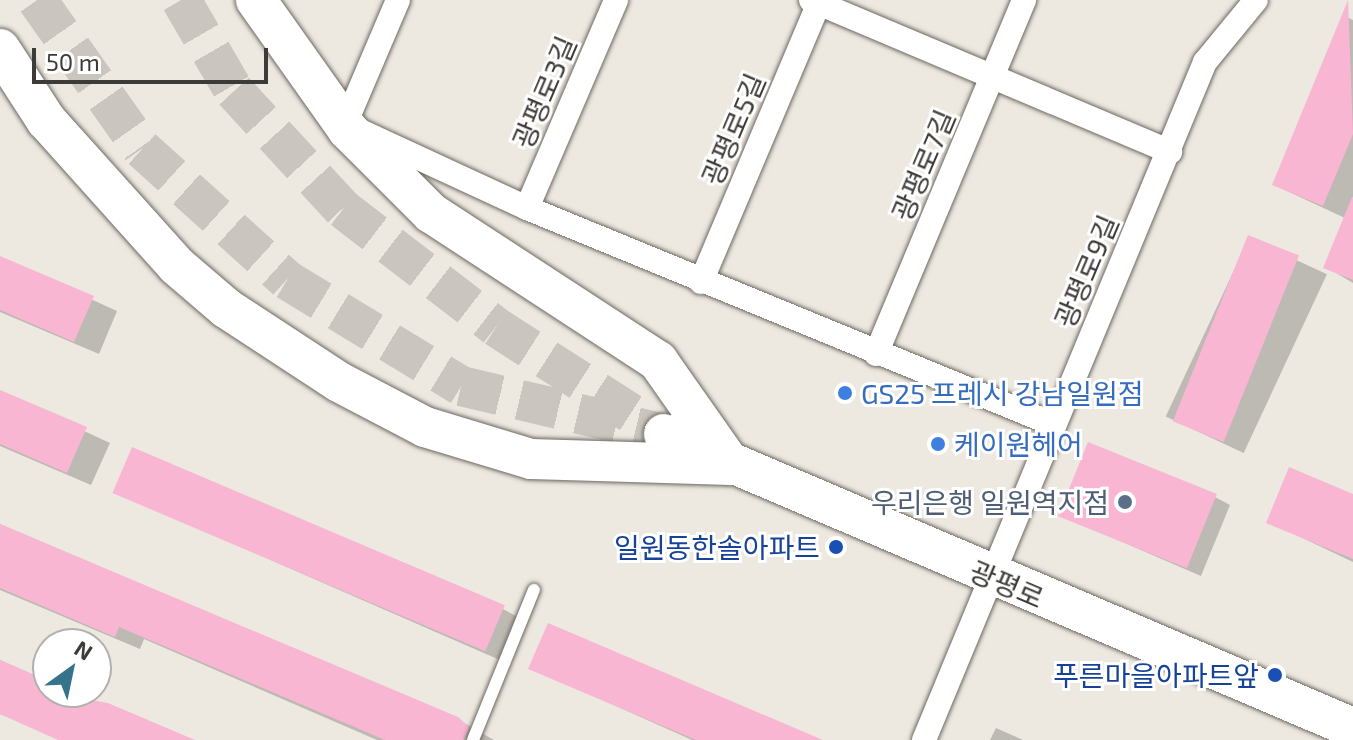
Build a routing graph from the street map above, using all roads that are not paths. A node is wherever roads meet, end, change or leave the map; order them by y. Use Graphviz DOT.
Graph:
graph roads {
  1 [pos="256,0"];
  2 [pos="398,0"];
  3 [pos="616,0"];
  4 [pos="1024,0"];
  5 [pos="1256,0"];
  6 [pos="816,1"];
  7 [pos="0,49"];
  8 [pos="993,78"];
  9 [pos="1170,152"];
  10 [pos="527,208"];
  11 [pos="701,282"];
  12 [pos="876,354"];
  13 [pos="1053,424"];
  14 [pos="664,434"];
  15 [pos="731,465"];
  16 [pos="990,577"];
  17 [pos="534,590"];
  18 [pos="1353,728"];
  19 [pos="473,740"];
  20 [pos="924,740"];
  1 -- 15 [label="main road"];
  2 -- 10 [label="street"];
  3 -- 10 [label="street, 광평로3길"];
  4 -- 8 [label="street, 광평로7길"];
  5 -- 9 [label="street, 광평로9길"];
  6 -- 8 [label="street"];
  6 -- 11 [label="street, 광평로5길"];
  7 -- 15 [label="main road"];
  8 -- 9 [label="street"];
  8 -- 12 [label="street, 광평로7길"];
  9 -- 13 [label="street, 광평로9길"];
  10 -- 11 [label="street"];
  11 -- 12 [label="street"];
  12 -- 13 [label="street"];
  13 -- 16 [label="street, 광평로9길"];
  14 -- 15 [label="main road, 광평로"];
  15 -- 16 [label="main road, 광평로"];
  16 -- 18 [label="main road, 광평로"];
  16 -- 20 [label="street, 광평로9길"];
  17 -- 19 [label="lane"];
}
